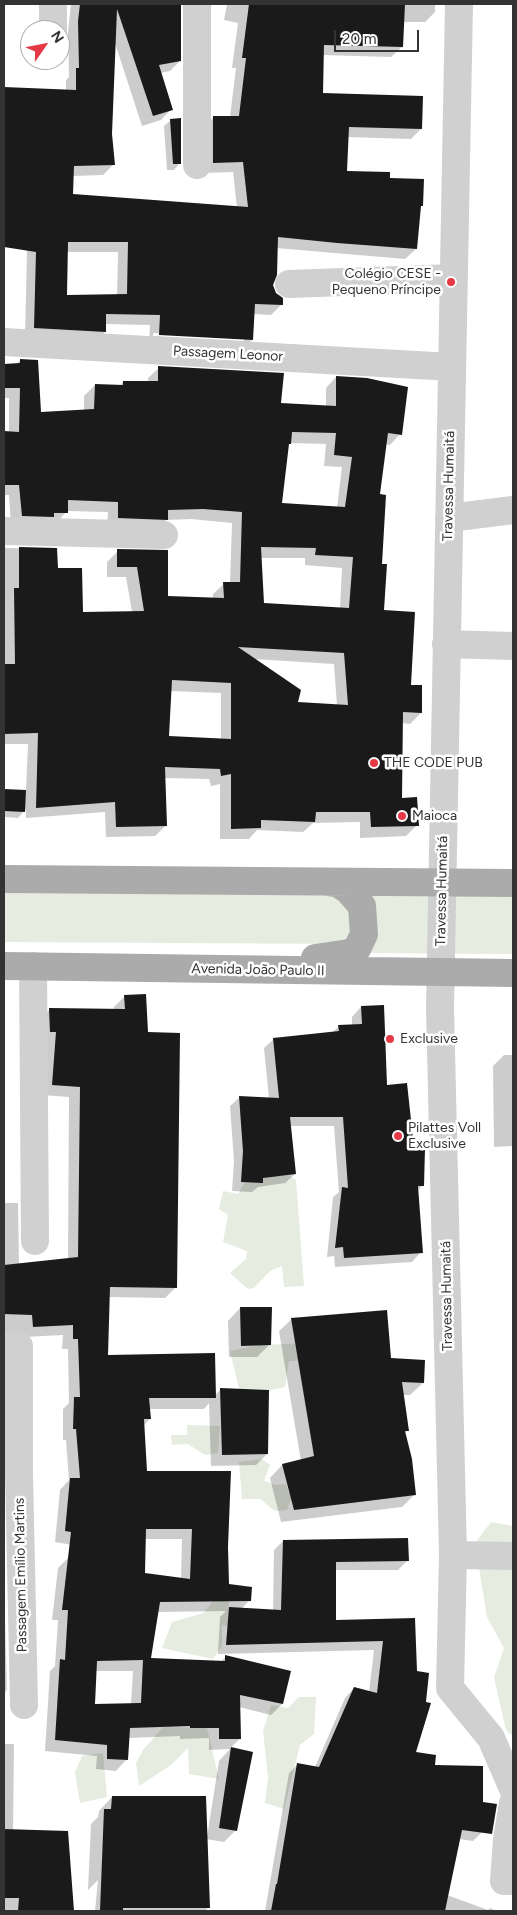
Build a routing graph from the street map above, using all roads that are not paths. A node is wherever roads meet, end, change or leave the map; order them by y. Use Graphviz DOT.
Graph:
graph roads {
  1 [pos="53,4"];
  2 [pos="197,4"];
  3 [pos="459,4"];
  4 [pos="53,20"];
  5 [pos="196,165"];
  6 [pos="453,278"];
  7 [pos="289,284"];
  8 [pos="4,342"];
  9 [pos="452,367"];
  10 [pos="513,510"];
  11 [pos="449,518"];
  12 [pos="4,531"];
  13 [pos="164,535"];
  14 [pos="446,644"];
  15 [pos="513,646"];
  16 [pos="4,879"];
  17 [pos="324,882"];
  18 [pos="442,882"];
  19 [pos="513,883"];
  20 [pos="4,966"];
  21 [pos="33,966"];
  22 [pos="281,970"];
  23 [pos="440,972"];
  24 [pos="513,973"];
  25 [pos="35,1241"];
  26 [pos="4,1347"];
  27 [pos="12,1446"];
  28 [pos="453,1554"];
  29 [pos="513,1556"];
  30 [pos="24,1705"];
  31 [pos="513,1789"];
  32 [pos="513,1803"];
  33 [pos="513,1881"];
  1 -- 4 [label="street"];
  2 -- 5 [label="street"];
  3 -- 6 [label="street, Travessa Humaitá"];
  6 -- 7 [label="street"];
  6 -- 9 [label="street, Travessa Humaitá"];
  8 -- 9 [label="street, Passagem Leonor"];
  9 -- 11 [label="street, Travessa Humaitá"];
  10 -- 11 [label="street"];
  11 -- 14 [label="street, Travessa Humaitá"];
  12 -- 13 [label="street"];
  14 -- 15 [label="street"];
  14 -- 18 [label="street, Travessa Humaitá"];
  16 -- 17 [label="main road"];
  17 -- 18 [label="main road"];
  17 -- 22 [label="main road"];
  18 -- 19 [label="main road"];
  18 -- 23 [label="street, Travessa Humaitá"];
  20 -- 21 [label="main road, Avenida João Paulo II"];
  21 -- 22 [label="main road, Avenida João Paulo II"];
  21 -- 25 [label="street"];
  22 -- 23 [label="main road, Avenida João Paulo II"];
  23 -- 24 [label="main road, Avenida João Paulo II"];
  23 -- 28 [label="street, Travessa Humaitá"];
  26 -- 27 [label="street, Passagem Emílio Martins"];
  27 -- 30 [label="street, Passagem Emílio Martins"];
  28 -- 29 [label="street"];
  28 -- 31 [label="street, Travessa Humaitá"];
  32 -- 33 [label="street"];
}
